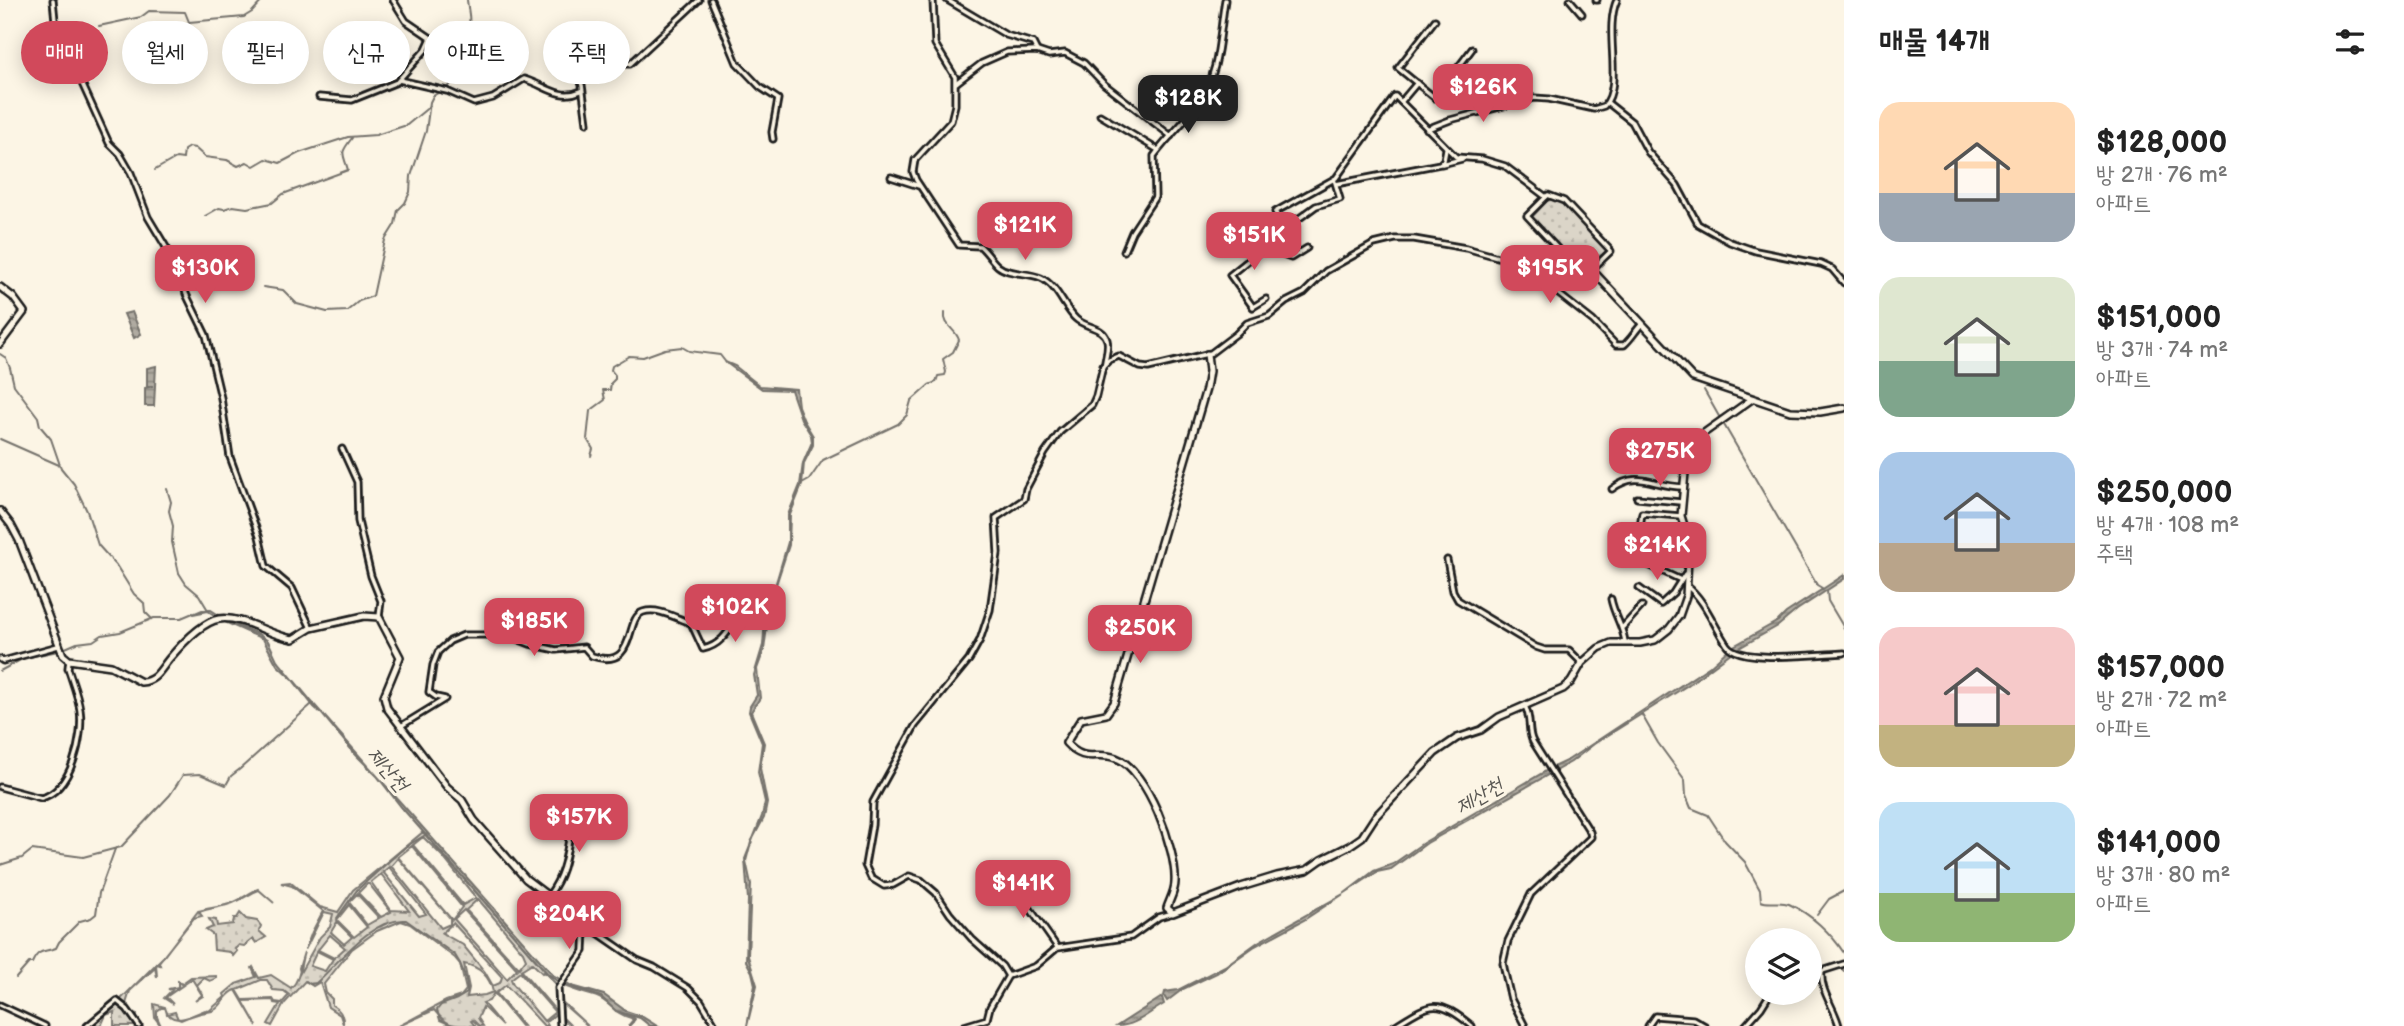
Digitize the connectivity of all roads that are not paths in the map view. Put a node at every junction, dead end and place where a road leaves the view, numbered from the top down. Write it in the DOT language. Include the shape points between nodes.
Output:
graph roads {
  1 [pos="394,0"];
  2 [pos="699,0"];
  3 [pos="711,0"];
  4 [pos="933,0"];
  5 [pos="947,0"];
  6 [pos="1225,0"];
  7 [pos="1570,0"];
  8 [pos="1617,0"];
  9 [pos="56,1"];
  10 [pos="1582,14"];
  11 [pos="1435,20"];
  12 [pos="406,21"];
  13 [pos="410,24"];
  14 [pos="1472,49"];
  15 [pos="1037,51"];
  16 [pos="410,67"];
  17 [pos="410,83"];
  18 [pos="956,83"];
  19 [pos="1417,83"];
  20 [pos="390,84"];
  21 [pos="581,91"];
  22 [pos="319,97"];
  23 [pos="1401,102"];
  24 [pos="1608,103"];
  25 [pos="1100,115"];
  26 [pos="587,123"];
  27 [pos="1441,123"];
  28 [pos="1427,129"];
  29 [pos="1171,136"];
  30 [pos="1434,136"];
  31 [pos="773,139"];
  32 [pos="1445,147"];
  33 [pos="1158,150"];
  34 [pos="1464,158"];
  35 [pos="1440,164"];
  36 [pos="891,177"];
  37 [pos="1335,181"];
  38 [pos="921,187"];
  39 [pos="1546,197"];
  40 [pos="1283,224"];
  41 [pos="1270,243"];
  42 [pos="1307,248"];
  43 [pos="1124,251"];
  44 [pos="1591,270"];
  45 [pos="1844,283"];
  46 [pos="0,287"];
  47 [pos="1266,299"];
  48 [pos="1642,324"];
  49 [pos="0,344"];
  50 [pos="1207,354"];
  51 [pos="1105,364"];
  52 [pos="1752,399"];
  53 [pos="1844,408"];
  54 [pos="342,449"];
  55 [pos="1683,487"];
  56 [pos="1612,489"];
  57 [pos="1637,498"];
  58 [pos="1681,502"];
  59 [pos="0,511"];
  60 [pos="1681,516"];
  61 [pos="1633,531"];
  62 [pos="1648,539"];
  63 [pos="1688,554"];
  64 [pos="1447,560"];
  65 [pos="1642,562"];
  66 [pos="1683,577"];
  67 [pos="1686,586"];
  68 [pos="1639,588"];
  69 [pos="1611,599"];
  70 [pos="746,606"];
  71 [pos="1643,606"];
  72 [pos="379,617"];
  73 [pos="1623,627"];
  74 [pos="310,628"];
  75 [pos="1625,642"];
  76 [pos="58,646"];
  77 [pos="1844,653"];
  78 [pos="0,659"];
  79 [pos="69,660"];
  80 [pos="1582,663"];
  81 [pos="1525,706"];
  82 [pos="401,726"];
  83 [pos="0,787"];
  84 [pos="581,797"];
  85 [pos="1000,880"];
  86 [pos="548,895"];
  87 [pos="1172,913"];
  88 [pos="585,924"];
  89 [pos="1058,948"];
  90 [pos="1844,964"];
  91 [pos="1822,971"];
  92 [pos="1009,976"];
  93 [pos="1822,983"];
  94 [pos="0,1005"];
  95 [pos="1763,1005"];
  96 [pos="45,1026"];
  97 [pos="87,1026"];
  98 [pos="139,1026"];
  99 [pos="559,1026"];
  100 [pos="716,1026"];
  101 [pos="964,1026"];
  102 [pos="1394,1026"];
  103 [pos="1472,1026"];
  104 [pos="1525,1026"];
  105 [pos="1648,1026"];
  106 [pos="1705,1026"];
  107 [pos="1745,1026"];
  108 [pos="1839,1026"];
  1 -- 12 [label="street"];
  2 -- 21 [label="street" via="630,64 599,64 578,74"];
  3 -- 31 [label="street" via="737,63 778,99"];
  4 -- 18 [label="street" via="935,44"];
  5 -- 15 [label="street" via="1006,35 1033,43"];
  6 -- 29 [label="street" via="1208,88"];
  7 -- 10 [label="street"];
  8 -- 24 [label="street" via="1611,18"];
  9 -- 74 [label="street" via="55,31 62,52 75,68 109,142 131,173 148,218 181,272 206,335 230,457 266,566 292,588"];
  11 -- 19 [label="street" via="1398,68"];
  13 -- 16 [label="street" via="432,40"];
  14 -- 19 [label="street" via="1435,97"];
  15 -- 18 [label="street" via="996,56"];
  15 -- 29 [label="street" via="1049,55 1065,52 1084,63"];
  17 -- 21 [label="street" via="474,103 493,98 524,79 561,95"];
  18 -- 38 [label="street" via="953,118 915,160 913,172"];
  19 -- 23 [label="street"];
  20 -- 22 [label="street" via="352,100"];
  21 -- 26 [label="street"];
  23 -- 28 [label="street"];
  23 -- 37 [label="street" via="1395,96"];
  24 -- 27 [label="street" via="1594,109 1534,98"];
  24 -- 45 [label="street" via="1632,122 1648,152 1677,185 1698,224 1756,251 1821,264"];
  25 -- 33 [label="street"];
  27 -- 28 [label="street"];
  27 -- 30 [label="street"];
  28 -- 30 [label="street"];
  29 -- 33 [label="street"];
  30 -- 32 [label="street"];
  32 -- 34 [label="street"];
  32 -- 35 [label="street"];
  33 -- 43 [label="street" via="1155,197"];
  34 -- 35 [label="street"];
  34 -- 39 [label="street" via="1505,166"];
  35 -- 37 [label="street"];
  36 -- 38 [label="street"];
  37 -- 40 [label="street" via="1275,212"];
  37 -- 40 [label="street" via="1340,199 1316,206 1286,228"];
  38 -- 51 [label="street" via="959,245 980,246 1000,269 1042,278 1074,317 1096,327 1107,339"];
  39 -- 44 [label="street" via="1564,201 1611,251"];
  39 -- 44 [label="street" via="1527,216 1584,277"];
  40 -- 41 [label="street" via="1270,235"];
  41 -- 42 [label="street" via="1275,251 1291,258"];
  41 -- 47 [label="street" via="1230,275 1253,307"];
  44 -- 48 [label="street"];
  46 -- 49 [label="street" via="24,312"];
  48 -- 50 [label="street" via="1624,345 1616,345 1537,277 1501,258 1466,248 1395,239 1374,244 1326,271 1304,293 1267,317 1247,323"];
  48 -- 52 [label="street" via="1693,378"];
  50 -- 51 [label="street" via="1148,368 1119,356"];
  50 -- 87 [label="street" via="1208,380 1187,460 1114,703 1106,714 1081,719 1066,743 1086,756 1117,758 1141,780 1165,827 1175,875 1167,908"];
  51 -- 92 [label="street" via="1092,405 1056,437 1024,499 996,518 999,553 980,640 970,660 915,726 873,802 864,862 871,878 884,886 909,876 921,880"];
  52 -- 53 [label="street" via="1790,411"];
  52 -- 55 [label="street" via="1695,440 1685,465"];
  54 -- 72 [label="street" via="357,482 359,527 381,601"];
  55 -- 56 [label="street" via="1636,478"];
  55 -- 58 [label="street"];
  57 -- 58 [label="street"];
  58 -- 60 [label="street"];
  59 -- 76 [label="street" via="19,540"];
  60 -- 61 [label="street" via="1642,513 1640,527"];
  60 -- 63 [label="street"];
  62 -- 63 [label="street"];
  63 -- 66 [label="street"];
  64 -- 80 [label="street" via="1458,600 1536,648 1569,650"];
  65 -- 66 [label="street"];
  66 -- 67 [label="street"];
  66 -- 68 [label="street" via="1661,604"];
  67 -- 75 [label="street" via="1682,609 1666,631 1648,642"];
  67 -- 77 [label="street" via="1727,646 1739,654 1802,657"];
  69 -- 73 [label="street"];
  70 -- 82 [label="street" via="722,639 703,649 691,623 655,612 638,615 628,643 611,658 593,656 584,647 556,650 506,635 464,635 443,646 433,662 429,692 444,699"];
  71 -- 73 [label="street"];
  72 -- 74 [label="street"];
  72 -- 82 [label="street" via="400,657 384,699"];
  73 -- 75 [label="street"];
  74 -- 79 [label="street" via="289,639 235,620 217,619 192,636 156,677 144,683 111,666"];
  75 -- 80 [label="street" via="1602,646"];
  76 -- 78 [label="street"];
  76 -- 79 [label="street"];
  79 -- 83 [label="street" via="81,716 78,745 65,781 41,798"];
  80 -- 81 [label="street" via="1567,687"];
  81 -- 87 [label="street" via="1435,753 1349,846 1307,870 1244,886"];
  81 -- 104 [label="street" via="1531,737 1591,837 1531,894 1508,941 1504,973"];
  82 -- 86 [label="street" via="479,826 529,882"];
  84 -- 86 [label="street" via="562,876"];
  85 -- 89 [label="street" via="1024,900"];
  86 -- 88 [label="street"];
  87 -- 89 [label="street" via="1131,937"];
  88 -- 99 [label="street" via="584,951 558,988"];
  88 -- 100 [label="street" via="688,988"];
  89 -- 92 [label="street" via="1036,966"];
  90 -- 91 [label="street"];
  92 -- 101 [label="street" via="989,1007 987,1019"];
  93 -- 108 [label="street"];
  94 -- 96 [label="street"];
  95 -- 107 [label="street"];
  97 -- 98 [label="street" via="117,1001"];
  102 -- 103 [label="street" via="1440,1005"];
  105 -- 106 [label="street" via="1655,1016 1693,1019"];
}
